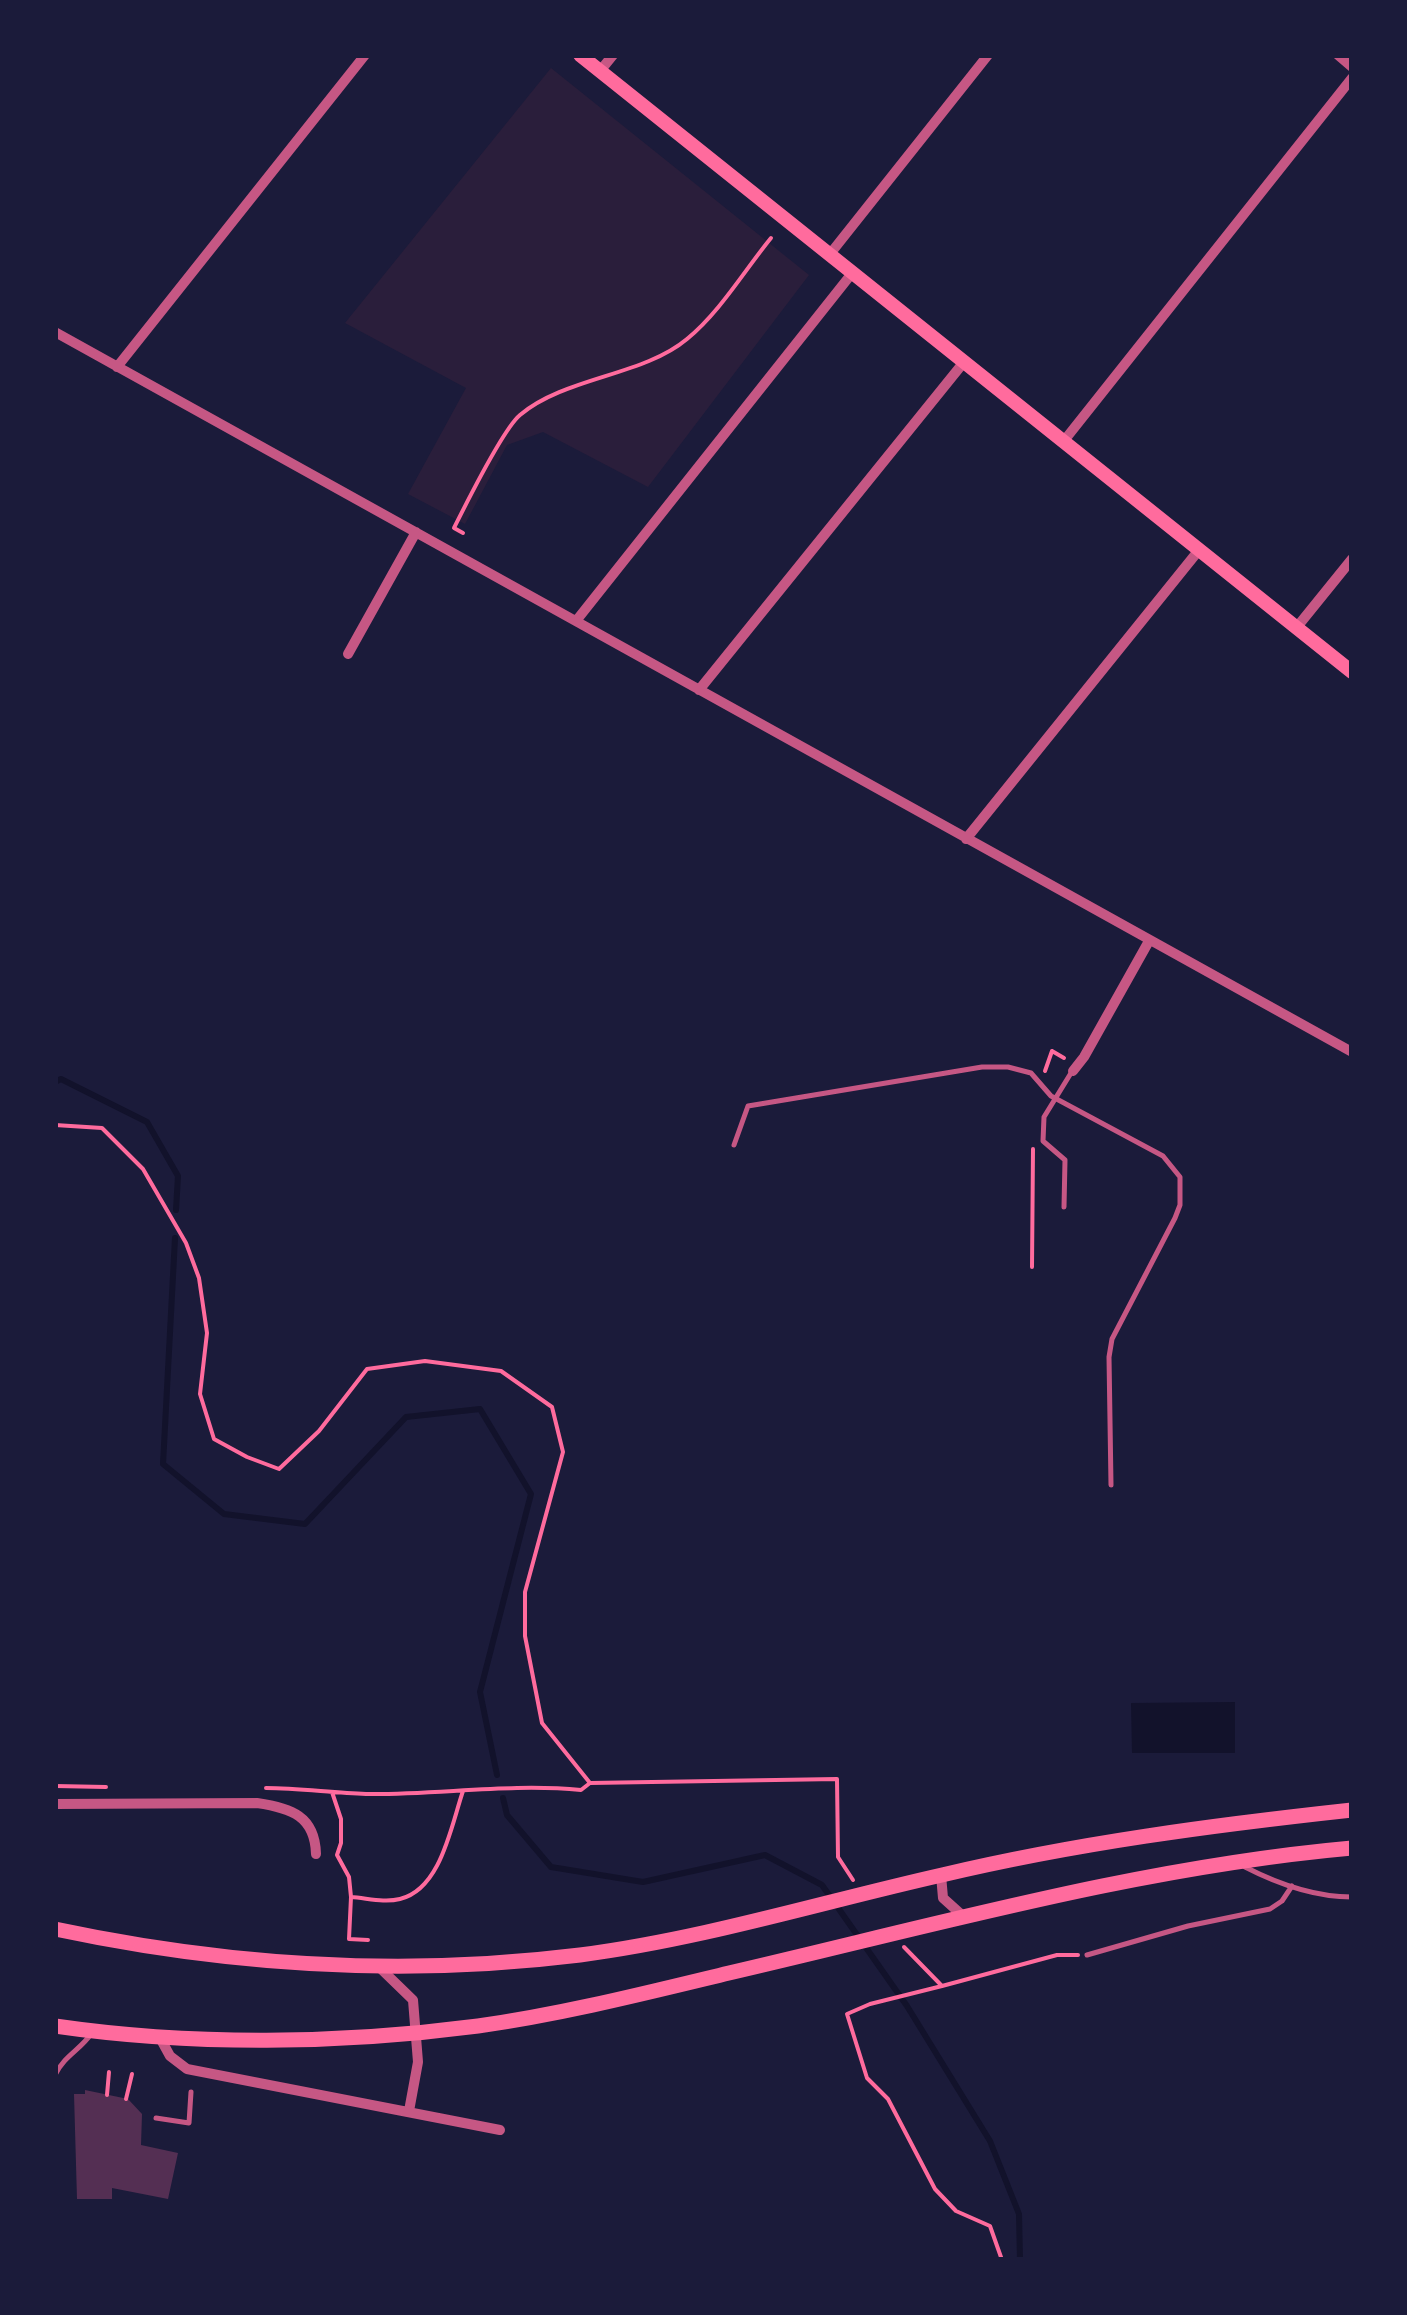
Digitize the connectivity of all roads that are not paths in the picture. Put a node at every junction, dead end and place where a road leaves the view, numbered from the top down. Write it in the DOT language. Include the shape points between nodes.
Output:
graph roads {
  1 [pos="365,55"];
  2 [pos="580,55"];
  3 [pos="613,55"];
  4 [pos="988,55"];
  5 [pos="1338,55"];
  6 [pos="1352,66"];
  7 [pos="600,71"];
  8 [pos="1352,78"];
  9 [pos="830,254"];
  10 [pos="853,272"];
  11 [pos="55,332"];
  12 [pos="964,362"];
  13 [pos="117,367"];
  14 [pos="1063,442"];
  15 [pos="416,532"];
  16 [pos="1198,550"];
  17 [pos="1352,558"];
  18 [pos="576,621"];
  19 [pos="1297,627"];
  20 [pos="348,654"];
  21 [pos="1352,672"];
  22 [pos="700,690"];
  23 [pos="966,839"];
  24 [pos="1148,941"];
  25 [pos="1352,1052"];
  26 [pos="1071,1066"];
  27 [pos="1053,1098"];
  28 [pos="734,1145"];
  29 [pos="1064,1207"];
  30 [pos="1111,1485"];
  31 [pos="55,1804"];
  32 [pos="1352,1810"];
  33 [pos="1352,1848"];
  34 [pos="316,1854"];
  35 [pos="1238,1862"];
  36 [pos="941,1875"];
  37 [pos="1292,1886"];
  38 [pos="1352,1897"];
  39 [pos="963,1916"];
  40 [pos="55,1929"];
  41 [pos="1088,1955"];
  42 [pos="379,1967"];
  43 [pos="55,2026"];
  44 [pos="93,2031"];
  45 [pos="417,2033"];
  46 [pos="159,2036"];
  47 [pos="55,2076"];
  48 [pos="191,2092"];
  49 [pos="409,2111"];
  50 [pos="156,2118"];
  51 [pos="500,2130"];
  1 -- 13 [label="street"];
  2 -- 7 [label="main road"];
  3 -- 7 [label="street"];
  4 -- 9 [label="street"];
  5 -- 6 [label="street"];
  7 -- 9 [label="main road"];
  8 -- 14 [label="street"];
  9 -- 10 [label="main road"];
  10 -- 12 [label="main road"];
  10 -- 18 [label="street"];
  11 -- 13 [label="street"];
  12 -- 14 [label="main road"];
  12 -- 22 [label="street"];
  13 -- 15 [label="street"];
  14 -- 16 [label="main road"];
  15 -- 18 [label="street"];
  15 -- 20 [label="street"];
  16 -- 19 [label="main road"];
  16 -- 23 [label="street"];
  17 -- 19 [label="street"];
  18 -- 22 [label="street"];
  19 -- 21 [label="main road"];
  22 -- 23 [label="street"];
  23 -- 24 [label="street"];
  24 -- 25 [label="street"];
  24 -- 26 [label="street" via="1084,1057"];
  26 -- 27 [label="lane"];
  27 -- 28 [label="lane" via="1031,1073 982,1067 748,1106"];
  27 -- 29 [label="lane" via="1044,1141 1065,1160"];
  27 -- 30 [label="lane" via="1163,1156 1180,1176 1175,1218 1112,1339"];
  31 -- 34 [label="street" via="284,1806 306,1819"];
  32 -- 36 [label="highway" via="1074,1846"];
  33 -- 35 [label="highway"];
  35 -- 37 [label="lane"];
  35 -- 39 [label="highway"];
  36 -- 39 [label="street" via="943,1898"];
  36 -- 42 [label="highway" via="582,1954"];
  37 -- 38 [label="lane"];
  37 -- 41 [label="lane" via="1270,1909"];
  39 -- 45 [label="highway" via="902,1938 594,2005"];
  40 -- 42 [label="highway" via="219,1958"];
  42 -- 45 [label="street" via="410,1994"];
  43 -- 44 [label="highway"];
  44 -- 46 [label="highway"];
  44 -- 47 [label="lane"];
  45 -- 46 [label="highway"];
  45 -- 49 [label="street"];
  46 -- 49 [label="street" via="188,2069"];
  48 -- 50 [label="lane" via="188,2123"];
  49 -- 51 [label="street"];
}
